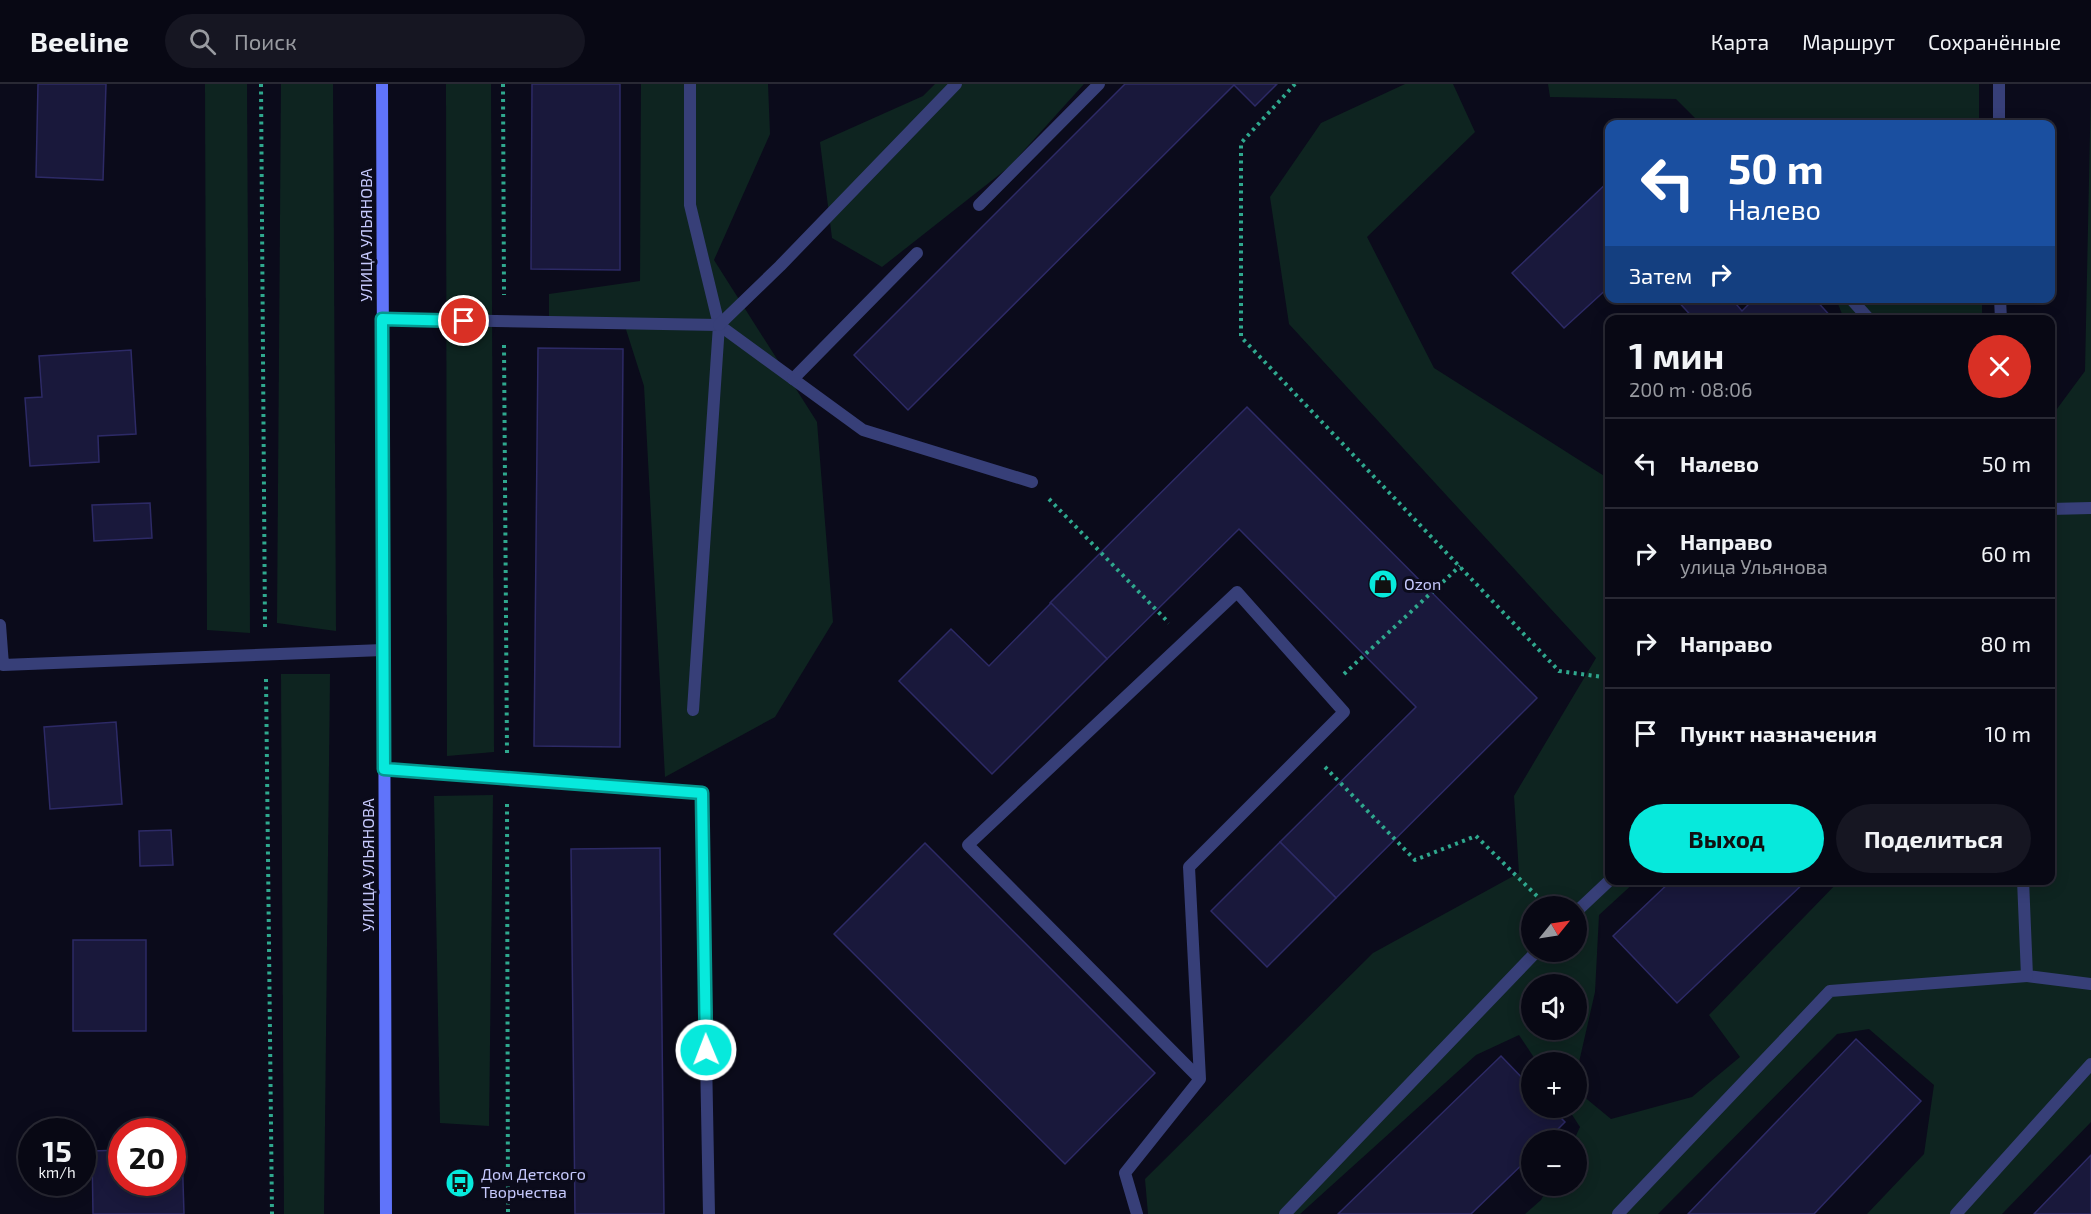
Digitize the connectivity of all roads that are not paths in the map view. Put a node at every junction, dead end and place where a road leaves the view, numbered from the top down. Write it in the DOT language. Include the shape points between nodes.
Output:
graph roads {
  1 [pos="382,84"];
  2 [pos="690,84"];
  3 [pos="956,84"];
  4 [pos="1098,84"];
  5 [pos="1999,84"];
  6 [pos="2000,120"];
  7 [pos="979,205"];
  8 [pos="917,253"];
  9 [pos="1855,303"];
  10 [pos="1865,315"];
  11 [pos="382,319"];
  12 [pos="718,325"];
  13 [pos="793,379"];
  14 [pos="1032,482"];
  15 [pos="2091,508"];
  16 [pos="2055,509"];
  17 [pos="0,625"];
  18 [pos="383,650"];
  19 [pos="693,710"];
  20 [pos="384,769"];
  21 [pos="1605,885"];
  22 [pos="2023,885"];
  23 [pos="1587,902"];
  24 [pos="1526,962"];
  25 [pos="2027,976"];
  26 [pos="2091,984"];
  27 [pos="2091,1064"];
  28 [pos="1200,1079"];
  29 [pos="386,1214"];
  30 [pos="709,1214"];
  31 [pos="1137,1214"];
  32 [pos="1284,1214"];
  33 [pos="1618,1214"];
  34 [pos="1956,1214"];
  1 -- 11 [label="main road, УЛИЦА УЛЬЯНОВА"];
  2 -- 12 [label="lane" via="690,205"];
  3 -- 12 [label="lane"];
  4 -- 7 [label="lane"];
  5 -- 6 [label="lane"];
  8 -- 13 [label="lane"];
  9 -- 10 [label="lane"];
  11 -- 12 [label="lane"];
  11 -- 18 [label="main road, УЛИЦА УЛЬЯНОВА"];
  12 -- 13 [label="lane"];
  12 -- 19 [label="lane"];
  13 -- 14 [label="lane" via="863,430"];
  15 -- 16 [label="lane"];
  17 -- 18 [label="lane" via="3,665"];
  18 -- 20 [label="main road, УЛИЦА УЛЬЯНОВА"];
  20 -- 29 [label="main road, УЛИЦА УЛЬЯНОВА"];
  20 -- 30 [label="lane" via="702,793"];
  21 -- 23 [label="lane"];
  22 -- 25 [label="lane"];
  24 -- 32 [label="lane"];
  25 -- 26 [label="lane"];
  25 -- 33 [label="lane" via="1830,991"];
  27 -- 34 [label="lane"];
  28 -- 28 [label="lane" via="968,845 1237,592 1344,712 1189,867"];
  28 -- 31 [label="lane" via="1125,1173"];
}
